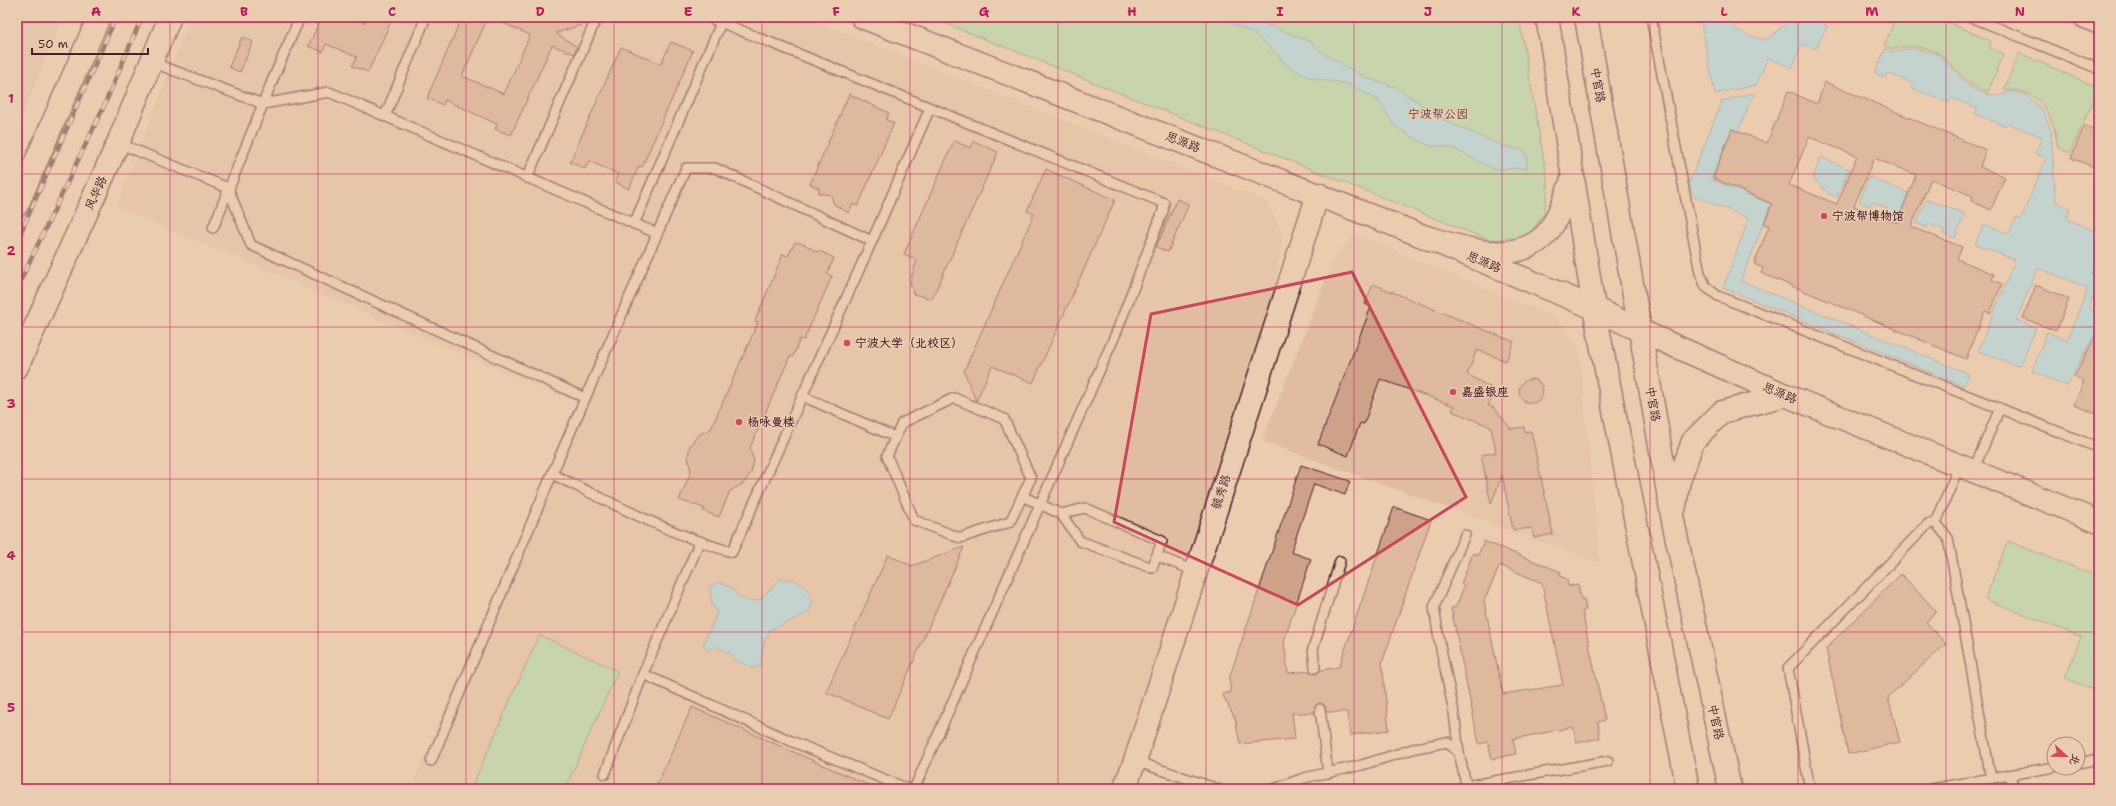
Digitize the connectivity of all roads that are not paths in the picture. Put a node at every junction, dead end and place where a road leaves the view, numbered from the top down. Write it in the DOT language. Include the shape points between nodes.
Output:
graph roads {
  1 [pos="99,17"];
  2 [pos="170,17"];
  3 [pos="300,17"];
  4 [pos="426,17"];
  5 [pos="597,17"];
  6 [pos="708,17"];
  7 [pos="862,17"];
  8 [pos="1547,17"];
  9 [pos="1586,17"];
  10 [pos="1651,17"];
  11 [pos="1971,17"];
  12 [pos="2085,17"];
  13 [pos="721,23"];
  14 [pos="2099,23"];
  15 [pos="151,62"];
  16 [pos="2099,69"];
  17 [pos="263,104"];
  18 [pos="930,108"];
  19 [pos="385,116"];
  20 [pos="118,143"];
  21 [pos="1573,176"];
  22 [pos="527,178"];
  23 [pos="228,188"];
  24 [pos="1318,194"];
  25 [pos="17,205"];
  26 [pos="634,224"];
  27 [pos="213,228"];
  28 [pos="656,234"];
  29 [pos="1420,235"];
  30 [pos="872,241"];
  31 [pos="1594,308"];
  32 [pos="1641,331"];
  33 [pos="17,367"];
  34 [pos="1785,395"];
  35 [pos="802,396"];
  36 [pos="585,398"];
  37 [pos="2000,408"];
  38 [pos="895,437"];
  39 [pos="2099,448"];
  40 [pos="1966,469"];
  41 [pos="552,474"];
  42 [pos="1022,496"];
  43 [pos="1039,504"];
  44 [pos="1061,514"];
  45 [pos="1673,521"];
  46 [pos="2099,522"];
  47 [pos="1936,523"];
  48 [pos="1465,535"];
  49 [pos="700,541"];
  50 [pos="1157,556"];
  51 [pos="1340,561"];
  52 [pos="1195,572"];
  53 [pos="1315,668"];
  54 [pos="643,674"];
  55 [pos="1320,709"];
  56 [pos="1459,753"];
  57 [pos="2099,759"];
  58 [pos="430,761"];
  59 [pos="1135,761"];
  60 [pos="1608,761"];
  61 [pos="2086,761"];
  62 [pos="2046,768"];
  63 [pos="1328,773"];
  64 [pos="605,774"];
  65 [pos="2010,775"];
  66 [pos="1991,779"];
  67 [pos="1466,787"];
  68 [pos="908,789"];
  69 [pos="914,789"];
  70 [pos="1124,789"];
  71 [pos="1218,789"];
  72 [pos="1274,789"];
  73 [pos="1688,789"];
  74 [pos="1730,789"];
  75 [pos="1810,789"];
  76 [pos="1931,789"];
  77 [pos="2014,789"];
  1 -- 25 [label="main road"];
  2 -- 15 [label="main road, 风华路"];
  3 -- 17 [label="lane"];
  4 -- 19 [label="lane"];
  5 -- 22 [label="lane"];
  6 -- 13 [label="lane"];
  7 -- 24 [label="main road, 思源路"];
  8 -- 21 [label="main road"];
  9 -- 32 [label="main road, 中官路"];
  10 -- 37 [label="lane" via="1700,273 1706,287 1718,296"];
  11 -- 16 [label="lane"];
  12 -- 14 [label="main road"];
  13 -- 18 [label="lane"];
  13 -- 26 [label="lane"];
  15 -- 17 [label="lane"];
  15 -- 20 [label="main road, 风华路"];
  17 -- 19 [label="lane" via="329,92"];
  17 -- 23 [label="lane"];
  18 -- 30 [label="lane"];
  18 -- 43 [label="lane" via="1164,203 1117,331"];
  19 -- 22 [label="lane"];
  20 -- 23 [label="lane"];
  20 -- 33 [label="main road, 风华路"];
  21 -- 29 [label="main road" via="1550,228 1543,237 1519,252 1472,251"];
  21 -- 31 [label="main road"];
  22 -- 26 [label="lane"];
  23 -- 27 [label="lane"];
  23 -- 36 [label="lane" via="251,245"];
  24 -- 29 [label="main road, 思源路"];
  24 -- 52 [label="main road, 毓秀路"];
  26 -- 28 [label="lane"];
  28 -- 30 [label="lane" via="686,168 715,168"];
  28 -- 36 [label="lane"];
  29 -- 31 [label="main road, 思源路"];
  30 -- 35 [label="lane"];
  31 -- 32 [label="main road, 思源路"];
  31 -- 73 [label="main road"];
  32 -- 34 [label="main road, 思源路"];
  32 -- 45 [label="main road, 中官路"];
  34 -- 40 [label="main road, 思源路"];
  34 -- 45 [label="main road" via="1722,412 1694,441 1679,482"];
  35 -- 38 [label="lane"];
  35 -- 49 [label="lane" via="732,552"];
  36 -- 41 [label="lane"];
  37 -- 39 [label="lane"];
  37 -- 40 [label="lane"];
  38 -- 42 [label="lane" via="902,423 954,398 1004,419 1031,478"];
  38 -- 42 [label="lane" via="886,456 914,520 960,538 1010,522"];
  40 -- 46 [label="main road, 思源路"];
  40 -- 47 [label="lane"];
  41 -- 49 [label="lane" via="637,515"];
  41 -- 58 [label="lane"];
  42 -- 43 [label="lane"];
  43 -- 44 [label="lane"];
  43 -- 69 [label="lane"];
  44 -- 50 [label="lane" via="1080,541 1152,568"];
  44 -- 50 [label="lane" via="1085,508 1162,541"];
  45 -- 74 [label="main road, 中官路"];
  47 -- 66 [label="lane" via="1948,538"];
  47 -- 75 [label="lane" via="1928,524 1788,668"];
  48 -- 56 [label="lane" via="1434,607"];
  49 -- 54 [label="lane"];
  50 -- 52 [label="lane"];
  51 -- 53 [label="lane" via="1313,648"];
  52 -- 59 [label="main road, 毓秀路"];
  54 -- 64 [label="lane"];
  54 -- 68 [label="lane" via="791,741"];
  55 -- 63 [label="lane"];
  56 -- 63 [label="lane" via="1447,742 1416,748"];
  56 -- 67 [label="lane"];
  57 -- 61 [label="lane"];
  59 -- 70 [label="main road, 毓秀路"];
  59 -- 71 [label="lane"];
  60 -- 67 [label="lane"];
  62 -- 65 [label="lane"];
  63 -- 72 [label="lane" via="1304,778"];
  65 -- 66 [label="lane"];
  65 -- 77 [label="lane"];
  66 -- 76 [label="lane"];
}
